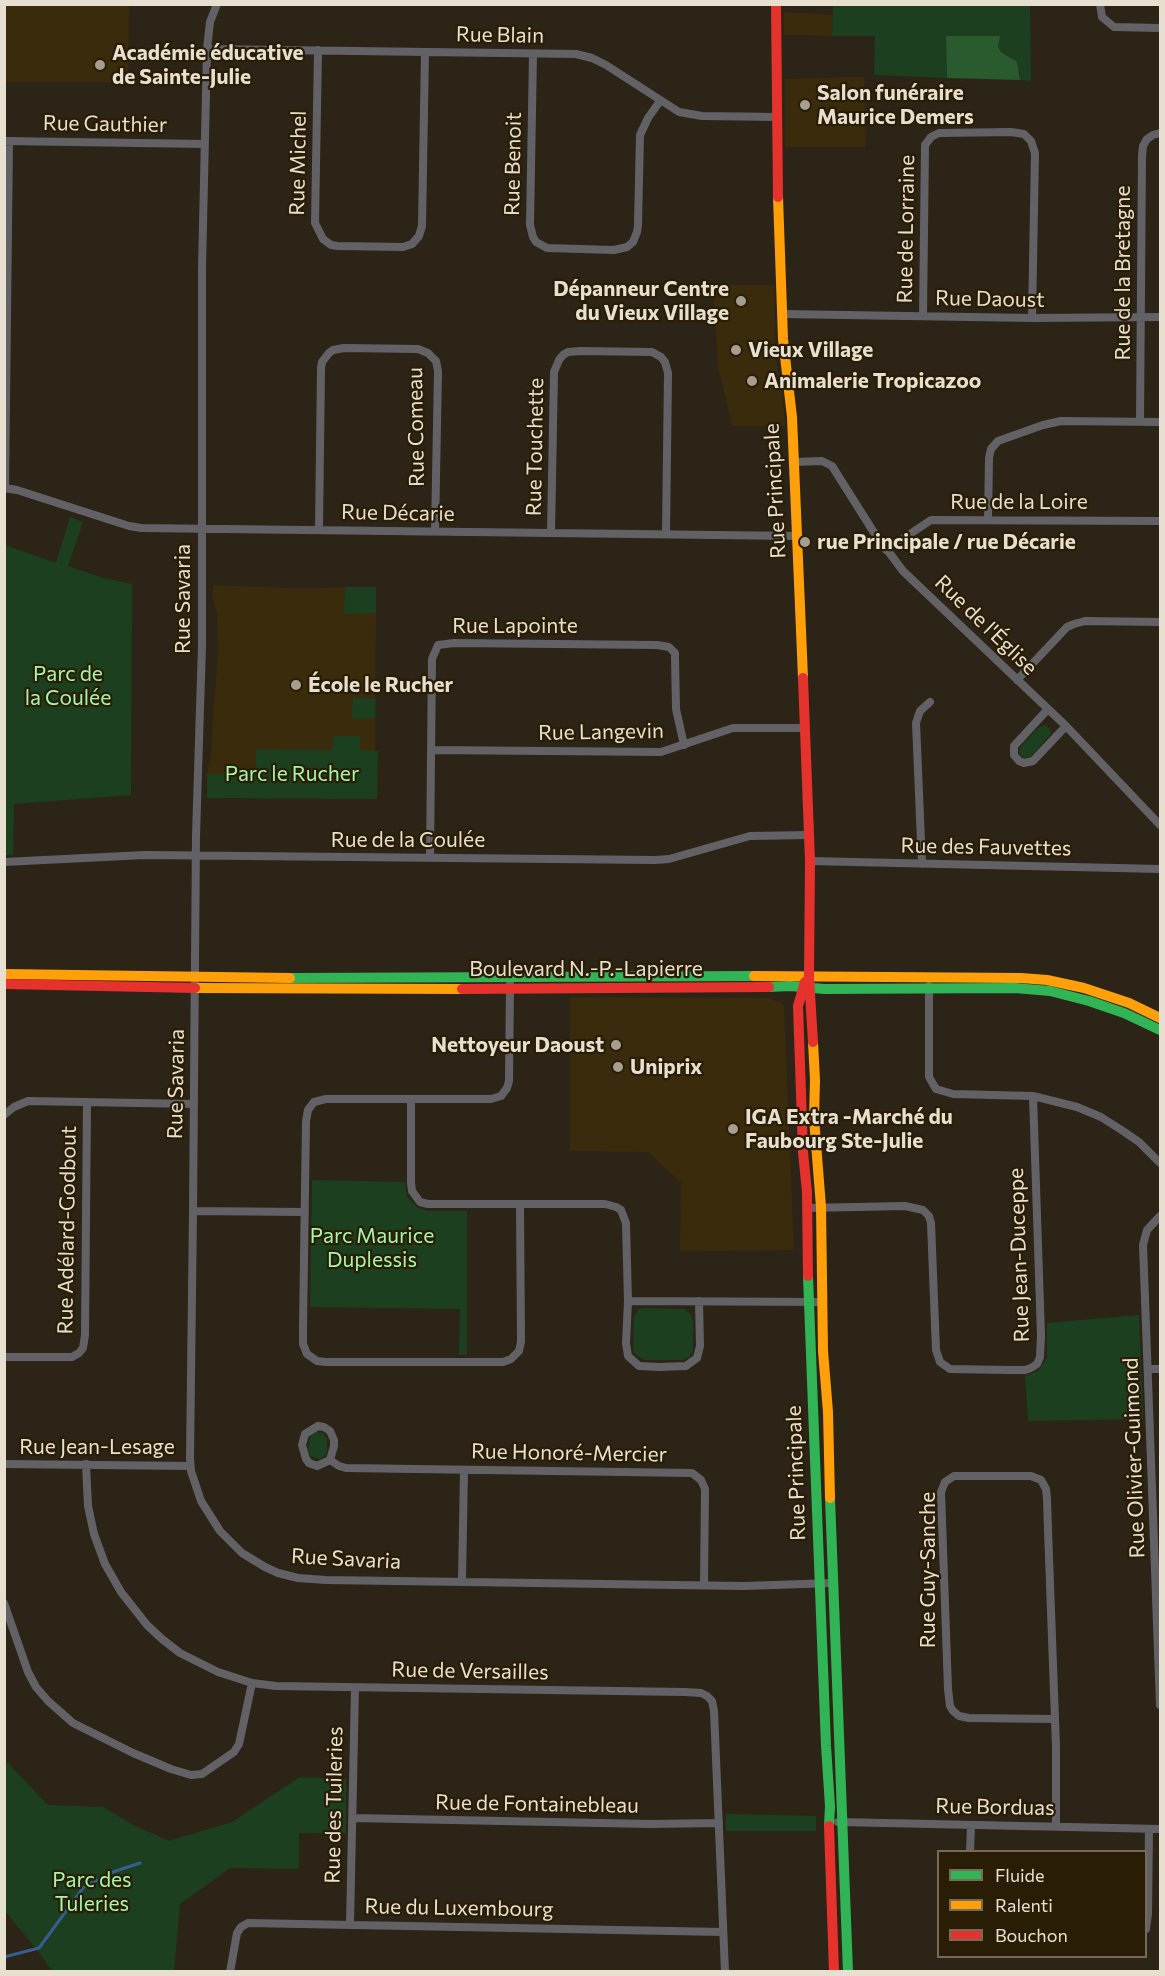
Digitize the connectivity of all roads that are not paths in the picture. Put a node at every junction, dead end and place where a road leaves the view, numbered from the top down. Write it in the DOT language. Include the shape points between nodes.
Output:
graph roads {
  1 [pos="217,4"];
  2 [pos="776,4"];
  3 [pos="1100,4"];
  4 [pos="1161,28"];
  5 [pos="207,49"];
  6 [pos="318,50"];
  7 [pos="425,52"];
  8 [pos="533,54"];
  9 [pos="660,101"];
  10 [pos="777,117"];
  11 [pos="1161,133"];
  12 [pos="7,141"];
  13 [pos="204,144"];
  14 [pos="782,314"];
  15 [pos="923,316"];
  16 [pos="1161,317"];
  17 [pos="1032,318"];
  18 [pos="1141,318"];
  19 [pos="6,382"];
  20 [pos="1140,422"];
  21 [pos="1161,422"];
  22 [pos="794,462"];
  23 [pos="5,488"];
  24 [pos="988,519"];
  25 [pos="1161,521"];
  26 [pos="201,529"];
  27 [pos="320,530"];
  28 [pos="435,531"];
  29 [pos="551,532"];
  30 [pos="666,534"];
  31 [pos="797,536"];
  32 [pos="886,550"];
  33 [pos="1161,622"];
  34 [pos="1017,680"];
  35 [pos="930,702"];
  36 [pos="1048,710"];
  37 [pos="1066,726"];
  38 [pos="804,728"];
  39 [pos="684,745"];
  40 [pos="431,750"];
  41 [pos="1161,825"];
  42 [pos="808,835"];
  43 [pos="195,855"];
  44 [pos="430,858"];
  45 [pos="810,861"];
  46 [pos="4,862"];
  47 [pos="922,864"];
  48 [pos="1161,869"];
  49 [pos="4,974"];
  50 [pos="195,983"];
  51 [pos="510,983"];
  52 [pos="930,983"];
  53 [pos="4,984"];
  54 [pos="807,984"];
  55 [pos="1161,1018"];
  56 [pos="1161,1030"];
  57 [pos="1033,1096"];
  58 [pos="411,1099"];
  59 [pos="87,1102"];
  60 [pos="194,1104"];
  61 [pos="4,1115"];
  62 [pos="1161,1163"];
  63 [pos="520,1205"];
  64 [pos="821,1207"];
  65 [pos="807,1208"];
  66 [pos="194,1211"];
  67 [pos="305,1212"];
  68 [pos="1161,1216"];
  69 [pos="628,1301"];
  70 [pos="699,1302"];
  71 [pos="822,1302"];
  72 [pos="809,1303"];
  73 [pos="4,1357"];
  74 [pos="1148,1369"];
  75 [pos="1161,1369"];
  76 [pos="330,1460"];
  77 [pos="4,1464"];
  78 [pos="86,1464"];
  79 [pos="190,1466"];
  80 [pos="464,1470"];
  81 [pos="1157,1477"];
  82 [pos="462,1581"];
  83 [pos="819,1583"];
  84 [pos="833,1583"];
  85 [pos="704,1585"];
  86 [pos="1159,1586"];
  87 [pos="4,1603"];
  88 [pos="252,1683"];
  89 [pos="355,1688"];
  90 [pos="1161,1705"];
  91 [pos="1055,1719"];
  92 [pos="353,1818"];
  93 [pos="842,1822"];
  94 [pos="719,1823"];
  95 [pos="829,1823"];
  96 [pos="971,1826"];
  97 [pos="1056,1826"];
  98 [pos="1149,1829"];
  99 [pos="1161,1829"];
  100 [pos="970,1850"];
  101 [pos="1147,1896"];
  102 [pos="350,1924"];
  103 [pos="723,1932"];
  104 [pos="230,1971"];
  105 [pos="725,1971"];
  106 [pos="834,1971"];
  107 [pos="848,1971"];
  1 -- 5 [label="street, Rue Savaria"];
  2 -- 10 [label="street, Rue Principale"];
  3 -- 4 [label="street" via="1102,17 1114,27"];
  5 -- 6 [label="street, Rue Blain"];
  5 -- 13 [label="street, Rue Savaria"];
  6 -- 7 [label="street, Rue Blain"];
  6 -- 7 [label="street, Rue Michel" via="315,223 327,243 338,246 403,247 419,236"];
  7 -- 8 [label="street, Rue Blain"];
  8 -- 9 [label="street, Rue Blain" via="592,58"];
  8 -- 9 [label="street, Rue Benoit" via="530,225 536,242 547,248 614,250 633,242 638,225 639,139"];
  9 -- 10 [label="street, Rue Blain" via="693,116"];
  10 -- 14 [label="street, Rue Principale"];
  11 -- 18 [label="street, Rue de la Bretagne" via="1143,146"];
  12 -- 13 [label="street, Rue Gauthier"];
  12 -- 19 [label="street"];
  13 -- 26 [label="street, Rue Savaria"];
  14 -- 15 [label="street, Rue Daoust"];
  14 -- 22 [label="street, Rue Principale"];
  15 -- 17 [label="street, Rue Daoust"];
  15 -- 17 [label="street, Rue de Lorraine" via="926,142 945,132 1011,132 1024,134 1035,153"];
  16 -- 18 [label="street, Rue Daoust"];
  17 -- 18 [label="street, Rue Daoust"];
  18 -- 20 [label="street, Rue de la Bretagne"];
  19 -- 23 [label="street"];
  20 -- 21 [label="street"];
  20 -- 24 [label="street" via="1055,422 998,441 989,458"];
  22 -- 31 [label="street, Rue Principale"];
  22 -- 32 [label="street, Rue de l'Église" via="822,461 832,466"];
  23 -- 26 [label="street, Rue Décarie" via="129,526"];
  24 -- 25 [label="street, Rue de la Loire"];
  24 -- 32 [label="street, Rue de la Loire" via="931,520"];
  26 -- 27 [label="street, Rue Décarie"];
  26 -- 43 [label="street, Rue Savaria" via="202,645"];
  27 -- 28 [label="street, Rue Décarie"];
  27 -- 28 [label="street, Rue Comeau" via="321,368 333,350 344,348 418,349 436,361"];
  28 -- 29 [label="street, Rue Décarie"];
  29 -- 30 [label="street, Rue Décarie"];
  29 -- 30 [label="street, Rue Touchette" via="554,372 559,360 568,352 652,352 665,362 668,373"];
  30 -- 31 [label="street, Rue Décarie"];
  31 -- 38 [label="street, Rue Principale"];
  32 -- 34 [label="street, Rue de l'Église"];
  33 -- 34 [label="street" via="1074,624"];
  34 -- 36 [label="street, Rue de l'Église"];
  35 -- 47 [label="street" via="920,711 916,723"];
  36 -- 37 [label="street, Rue de l'Église"];
  36 -- 37 [label="street" via="1014,746 1019,761 1033,761"];
  37 -- 41 [label="street, Rue de l'Église"];
  38 -- 39 [label="street, Rue Langevin" via="734,728"];
  38 -- 42 [label="street, Rue Principale"];
  39 -- 40 [label="street, Rue Langevin" via="661,752"];
  39 -- 40 [label="street, Rue Lapointe" via="676,709 675,652 669,647 445,643 438,645 432,659"];
  40 -- 44 [label="street, Rue Lapointe"];
  42 -- 44 [label="street, Rue de la Coulée" via="750,836 663,860"];
  42 -- 45 [label="street, Rue Principale"];
  43 -- 44 [label="street, Rue de la Coulée"];
  43 -- 46 [label="street, Rue de la Coulée"];
  43 -- 50 [label="street, Rue Savaria"];
  45 -- 47 [label="street, Rue des Fauvettes"];
  45 -- 54 [label="street, Rue Principale"];
  47 -- 48 [label="street, Rue des Fauvettes"];
  49 -- 50 [label="street, Boulevard N.-P.-Lapierre"];
  50 -- 51 [label="street, Boulevard N.-P.-Lapierre"];
  50 -- 53 [label="street, Boulevard N.-P.-Lapierre"];
  50 -- 60 [label="street, Rue Savaria"];
  51 -- 54 [label="street, Boulevard N.-P.-Lapierre"];
  51 -- 58 [label="street" via="509,1081 503,1094 491,1099"];
  52 -- 54 [label="street, Boulevard N.-P.-Lapierre"];
  52 -- 55 [label="street, Boulevard N.-P.-Lapierre" via="1007,977 1047,980 1114,998"];
  52 -- 56 [label="street, Boulevard N.-P.-Lapierre" via="1050,991 1111,1008"];
  52 -- 57 [label="street" via="929,1077 936,1089 953,1094"];
  54 -- 64 [label="street, Rue Principale"];
  54 -- 65 [label="street, Rue Principale" via="798,1006"];
  57 -- 62 [label="street" via="1101,1117 1139,1142"];
  57 -- 64 [label="street, Rue Jean-Duceppe" via="1041,1335 1040,1357 1031,1368 950,1369 940,1362 936,1350 931,1223 923,1210 905,1206"];
  58 -- 63 [label="street" via="411,1182 417,1200 428,1204"];
  58 -- 67 [label="street" via="326,1099 312,1104 306,1121"];
  59 -- 60 [label="street"];
  59 -- 61 [label="street" via="28,1101"];
  59 -- 73 [label="street, Rue Adélard-Godbout" via="83,1348 68,1358"];
  60 -- 66 [label="street, Rue Savaria"];
  63 -- 67 [label="street" via="520,1347 514,1357 503,1362 326,1362 310,1357 303,1338"];
  63 -- 69 [label="street" via="605,1204 621,1210 626,1223"];
  64 -- 65 [label="street, Rue Jean-Duceppe"];
  64 -- 71 [label="street, Rue Principale"];
  65 -- 72 [label="street, Rue Principale"];
  66 -- 67 [label="street"];
  66 -- 79 [label="street, Rue Savaria"];
  68 -- 74 [label="street, Rue Olivier-Guimond" via="1147,1230 1143,1245"];
  69 -- 70 [label="street"];
  69 -- 70 [label="street" via="628,1356 639,1366 659,1367 686,1366 697,1358"];
  70 -- 72 [label="street"];
  71 -- 72 [label="street"];
  71 -- 84 [label="street, Rue Principale"];
  72 -- 83 [label="street, Rue Principale"];
  74 -- 75 [label="street"];
  74 -- 81 [label="street, Rue Olivier-Guimond"];
  76 -- 76 [label="street, Rue Honoré-Mercier" via="334,1451 332,1434 324,1427 311,1428 302,1440 306,1460 317,1466"];
  76 -- 80 [label="street, Rue Honoré-Mercier" via="346,1468"];
  77 -- 78 [label="street, Rue Jean-Lesage"];
  78 -- 79 [label="street, Rue Jean-Lesage"];
  78 -- 88 [label="street, Rue de Versailles" via="94,1534 105,1564 126,1600 155,1633 180,1653"];
  79 -- 82 [label="street, Rue Savaria" via="201,1501 226,1538 250,1558 278,1573 312,1579"];
  80 -- 82 [label="street"];
  80 -- 85 [label="street, Rue Honoré-Mercier" via="696,1475 705,1489"];
  81 -- 86 [label="street, Rue Olivier-Guimond"];
  82 -- 85 [label="street, Rue Savaria"];
  83 -- 84 [label="street, Rue Savaria"];
  83 -- 85 [label="street, Rue Savaria"];
  83 -- 95 [label="street, Rue Principale"];
  84 -- 93 [label="street, Rue Principale"];
  86 -- 90 [label="street, Rue Olivier-Guimond"];
  87 -- 88 [label="street" via="28,1672 48,1701 73,1723 171,1769 202,1774 234,1752"];
  88 -- 89 [label="street, Rue de Versailles"];
  89 -- 92 [label="street, Rue des Tuileries"];
  89 -- 94 [label="street, Rue de Versailles" via="703,1694 714,1707"];
  91 -- 91 [label="street, Rue Guy-Sanche" via="966,1718 950,1706 941,1492 945,1482 954,1476 1031,1476 1044,1486"];
  91 -- 97 [label="street, Rue Guy-Sanche"];
  92 -- 94 [label="street, Rue de Fontainebleau"];
  92 -- 102 [label="street, Rue des Tuileries"];
  93 -- 95 [label="street, Rue Borduas"];
  93 -- 96 [label="street, Rue Borduas"];
  93 -- 107 [label="street, Rue Principale"];
  94 -- 103 [label="street, Rue de Versailles"];
  95 -- 106 [label="street, Rue Principale"];
  96 -- 97 [label="street, Rue Borduas"];
  96 -- 100 [label="street"];
  97 -- 98 [label="street, Rue Borduas"];
  98 -- 99 [label="street, Rue Borduas"];
  98 -- 101 [label="street"];
  102 -- 103 [label="street, Rue du Luxembourg"];
  102 -- 104 [label="street, Rue du Luxembourg" via="248,1923 237,1933"];
  103 -- 105 [label="street, Rue de Versailles"];
}
